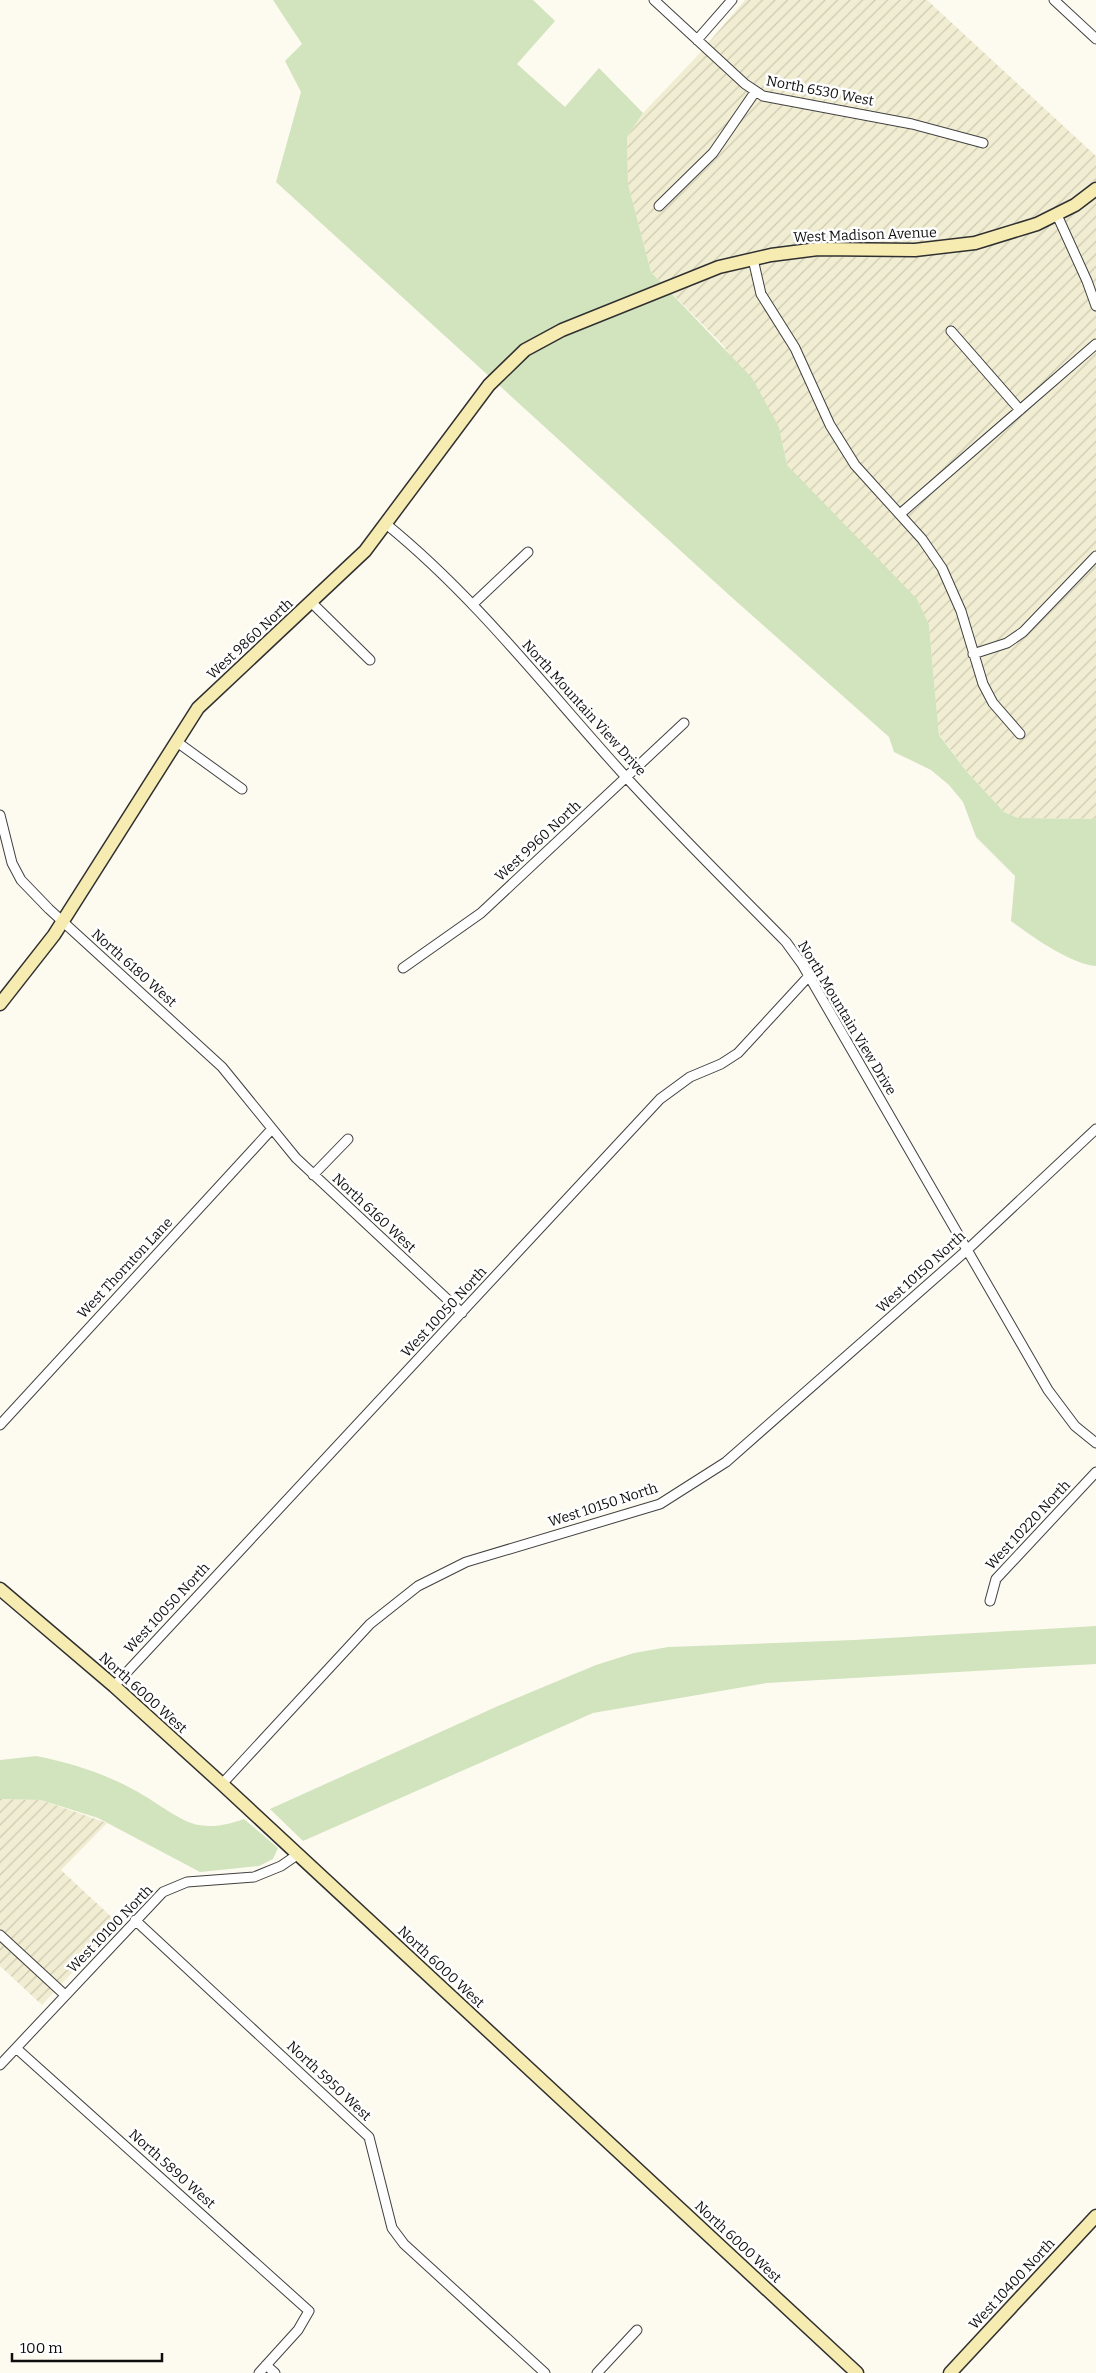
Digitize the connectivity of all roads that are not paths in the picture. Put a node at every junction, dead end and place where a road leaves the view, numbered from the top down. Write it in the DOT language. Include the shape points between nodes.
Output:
graph roads {
  1 [pos="654,0"];
  2 [pos="732,0"];
  3 [pos="1054,0"];
  4 [pos="1096,39"];
  5 [pos="697,40"];
  6 [pos="755,92"];
  7 [pos="983,144"];
  8 [pos="1096,189"];
  9 [pos="659,206"];
  10 [pos="1057,215"];
  11 [pos="752,259"];
  12 [pos="1096,306"];
  13 [pos="951,331"];
  14 [pos="1096,344"];
  15 [pos="480,397"];
  16 [pos="1020,410"];
  17 [pos="900,514"];
  18 [pos="386,524"];
  19 [pos="528,552"];
  20 [pos="1096,556"];
  21 [pos="311,602"];
  22 [pos="473,604"];
  23 [pos="973,654"];
  24 [pos="370,660"];
  25 [pos="684,723"];
  26 [pos="1020,734"];
  27 [pos="177,742"];
  28 [pos="626,778"];
  29 [pos="242,789"];
  30 [pos="0,814"];
  31 [pos="63,921"];
  32 [pos="403,968"];
  33 [pos="808,977"];
  34 [pos="0,1004"];
  35 [pos="1096,1129"];
  36 [pos="271,1130"];
  37 [pos="348,1139"];
  38 [pos="313,1175"];
  39 [pos="967,1250"];
  40 [pos="462,1313"];
  41 [pos="0,1425"];
  42 [pos="1096,1443"];
  43 [pos="1096,1472"];
  44 [pos="0,1589"];
  45 [pos="990,1601"];
  46 [pos="114,1686"];
  47 [pos="222,1784"];
  48 [pos="297,1855"];
  49 [pos="135,1920"];
  50 [pos="0,1935"];
  51 [pos="65,1995"];
  52 [pos="16,2048"];
  53 [pos="0,2065"];
  54 [pos="1096,2216"];
  55 [pos="637,2330"];
  56 [pos="266,2365"];
  57 [pos="259,2373"];
  58 [pos="275,2373"];
  59 [pos="545,2373"];
  60 [pos="597,2373"];
  61 [pos="857,2373"];
  62 [pos="950,2373"];
  1 -- 5 [label="street, North 6530 West"];
  2 -- 5 [label="street"];
  3 -- 4 [label="street"];
  5 -- 6 [label="street, North 6530 West"];
  6 -- 7 [label="street, North 6530 West" via="781,101 912,124"];
  6 -- 9 [label="street" via="713,153"];
  8 -- 10 [label="street, West Madison Avenue"];
  10 -- 11 [label="street, West Madison Avenue" via="1009,235 956,247 818,249"];
  10 -- 12 [label="street"];
  11 -- 15 [label="street, West Madison Avenue" via="697,274 549,336 514,359"];
  11 -- 17 [label="street" via="761,294 795,348 837,439 867,480"];
  13 -- 16 [label="street"];
  14 -- 16 [label="street"];
  15 -- 18 [label="street, West 9860 North"];
  16 -- 17 [label="street"];
  17 -- 23 [label="street" via="942,568 957,599"];
  18 -- 21 [label="street, West 9860 North" via="365,552"];
  18 -- 22 [label="street, North Mountain View Drive" via="420,551"];
  19 -- 22 [label="street"];
  20 -- 23 [label="street" via="1023,632 1007,642"];
  21 -- 24 [label="street"];
  21 -- 27 [label="street, West 9860 North" via="198,708"];
  22 -- 28 [label="street, North Mountain View Drive"];
  23 -- 26 [label="street" via="988,695"];
  25 -- 28 [label="street, West 9960 North"];
  27 -- 29 [label="street"];
  27 -- 31 [label="street, West 9860 North"];
  28 -- 32 [label="street, West 9960 North" via="481,913"];
  28 -- 33 [label="street, North Mountain View Drive" via="786,942"];
  30 -- 31 [label="street, North 6180 West" via="12,863 21,880"];
  31 -- 34 [label="street, West 9860 North"];
  31 -- 36 [label="street, North 6180 West" via="238,1083"];
  33 -- 39 [label="street, North Mountain View Drive"];
  33 -- 40 [label="street, West 10050 North" via="738,1053 690,1077 660,1099"];
  35 -- 39 [label="street, West 10150 North"];
  36 -- 38 [label="street, North 6160 West"];
  36 -- 41 [label="street, West Thornton Lane"];
  37 -- 38 [label="street"];
  38 -- 40 [label="street, North 6160 West"];
  39 -- 42 [label="street, North Mountain View Drive" via="1048,1390 1075,1426"];
  39 -- 47 [label="street, West 10150 North" via="726,1462 660,1504 466,1562 418,1586 370,1624"];
  40 -- 46 [label="street, West 10050 North"];
  43 -- 45 [label="street, West 10220 North" via="996,1579"];
  44 -- 46 [label="street, North 6000 West"];
  46 -- 47 [label="street, North 6000 West"];
  47 -- 48 [label="street, North 6000 West"];
  48 -- 49 [label="street, West 10100 North" via="281,1866 254,1877 187,1882 163,1892"];
  48 -- 61 [label="street, North 6000 West"];
  49 -- 51 [label="street, West 10100 North"];
  49 -- 59 [label="street, North 5950 West" via="369,2137 392,2228 411,2250"];
  50 -- 51 [label="street"];
  51 -- 52 [label="street, West 10100 North"];
  52 -- 53 [label="street, West 10100 North"];
  52 -- 56 [label="street, North 5890 West" via="309,2311 298,2330"];
  54 -- 62 [label="street, West 10400 North"];
  55 -- 60 [label="street"];
  56 -- 57 [label="street"];
  56 -- 58 [label="street"];
}
